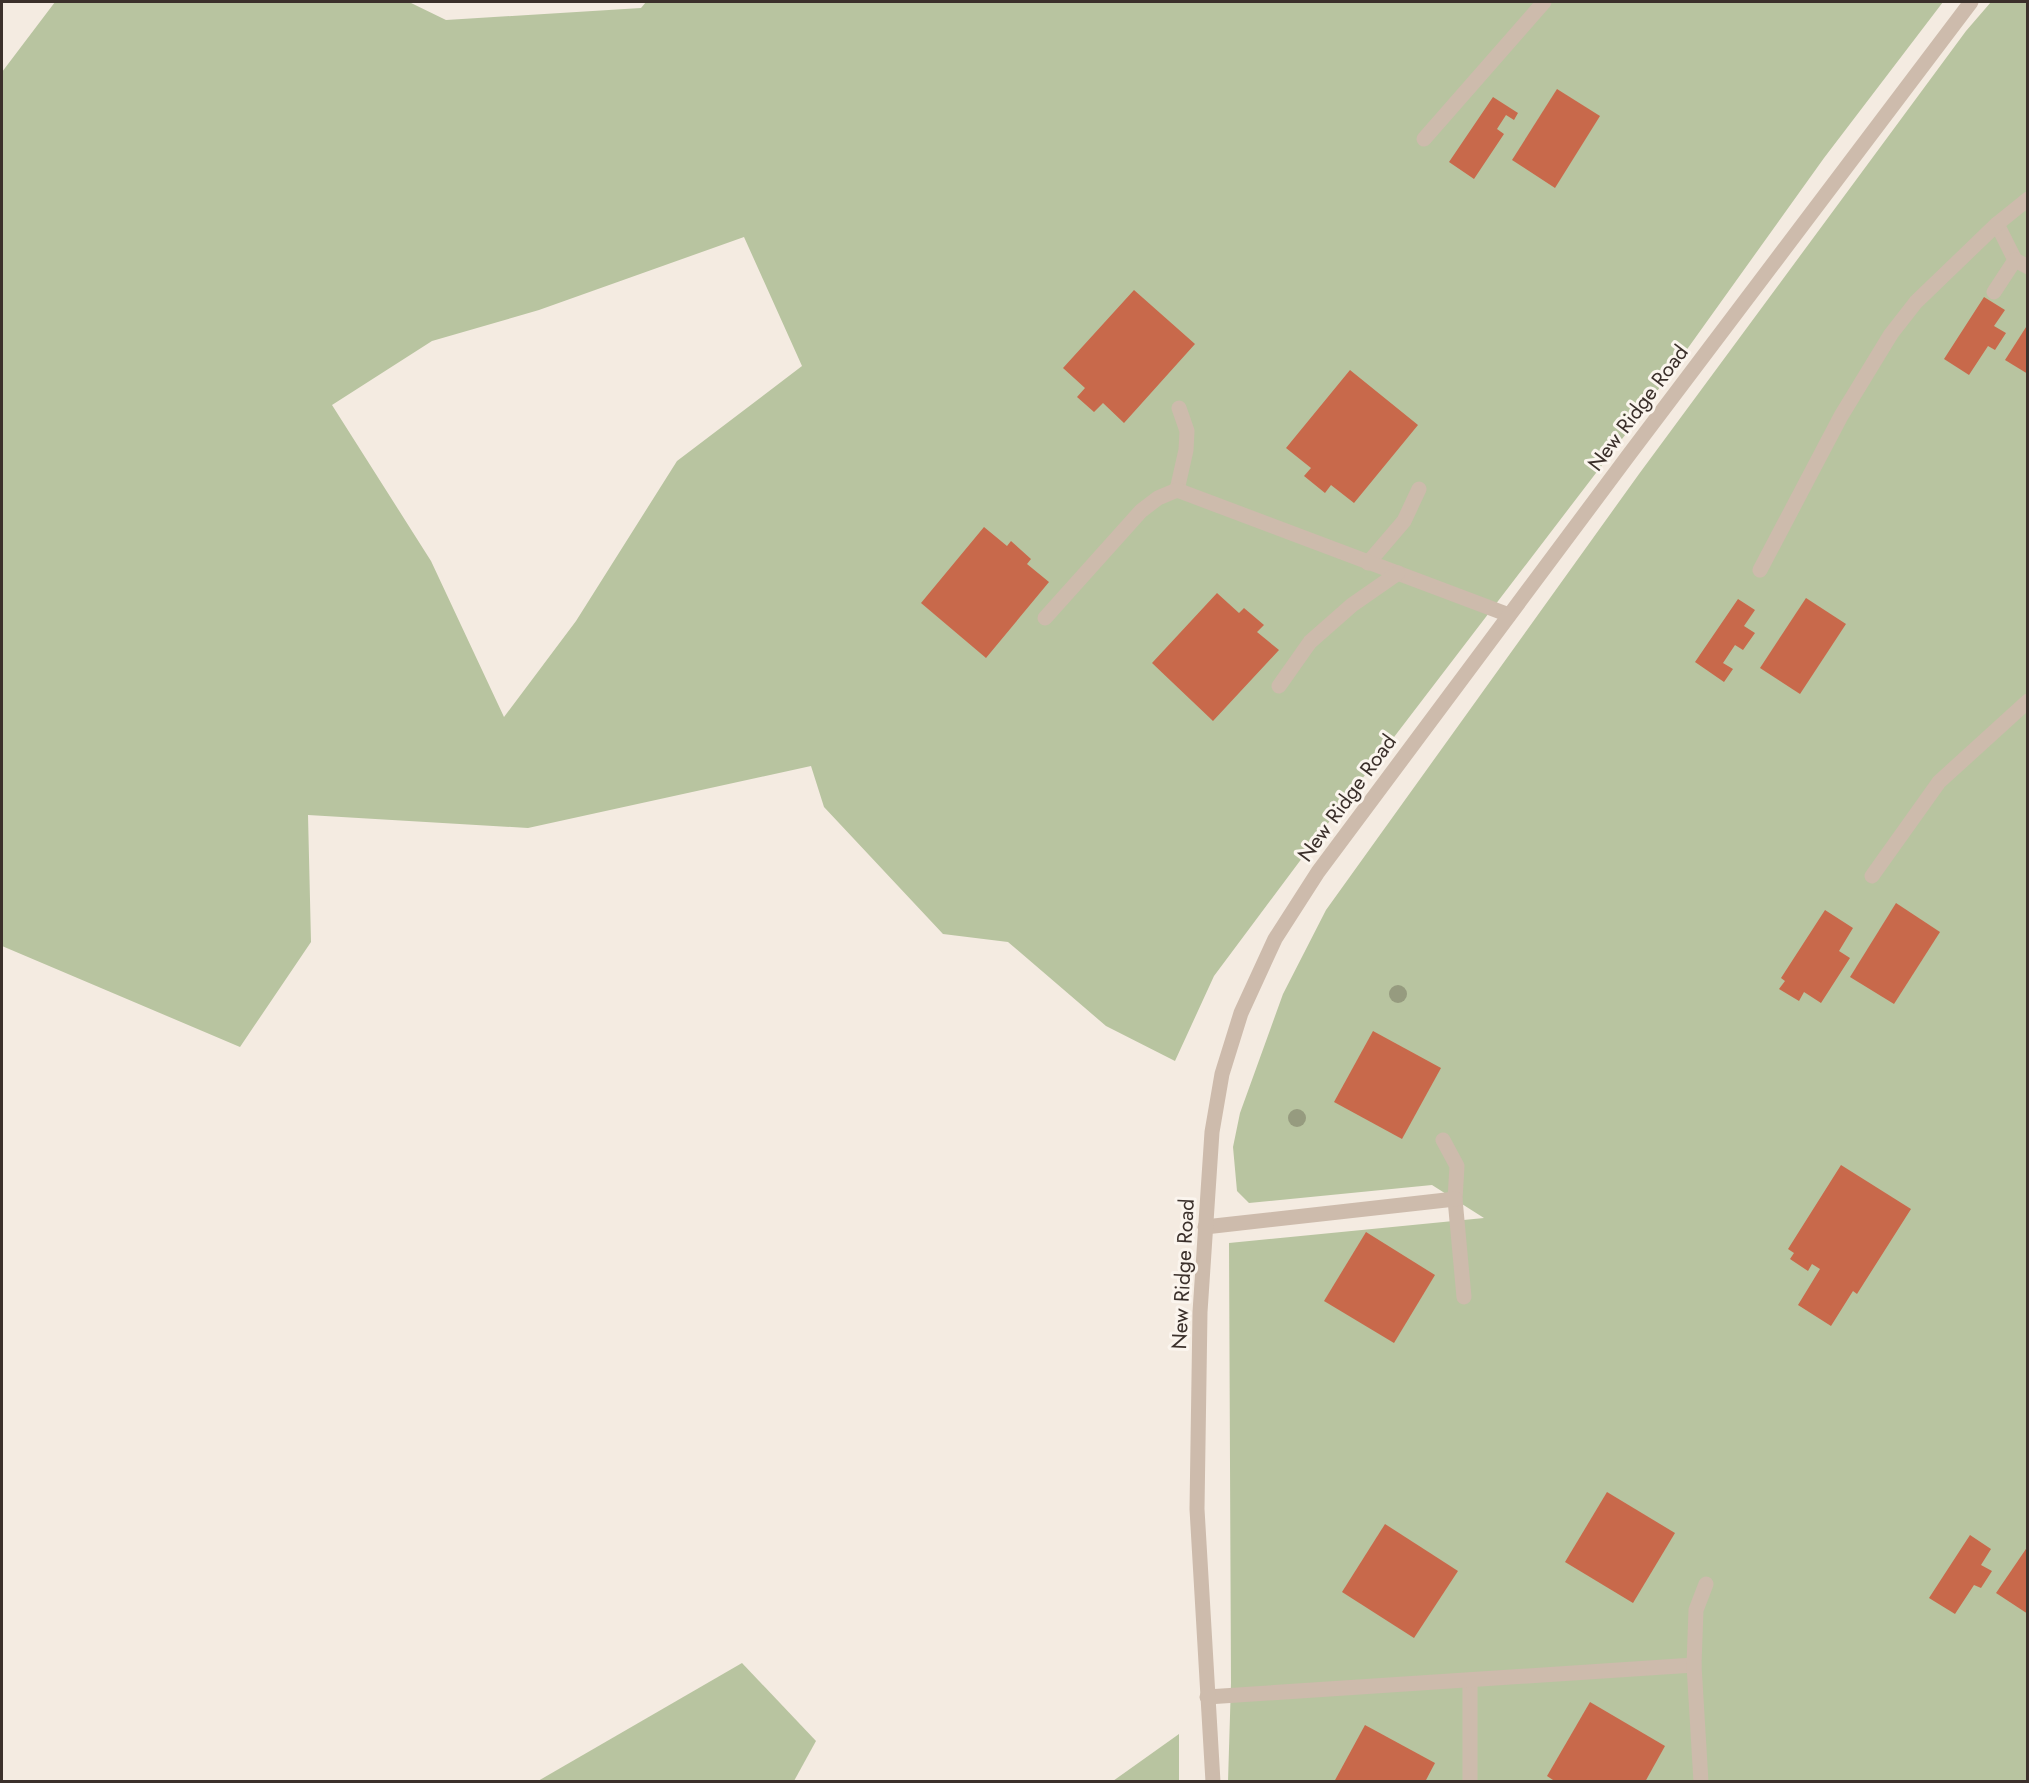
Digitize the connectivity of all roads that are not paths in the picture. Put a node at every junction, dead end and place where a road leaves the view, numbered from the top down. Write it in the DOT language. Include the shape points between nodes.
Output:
graph roads {
  1 [pos="1544,2"];
  2 [pos="1971,2"];
  3 [pos="1424,139"];
  4 [pos="2028,199"];
  5 [pos="1997,224"];
  6 [pos="2021,264"];
  7 [pos="1994,292"];
  8 [pos="1179,408"];
  9 [pos="1419,489"];
  10 [pos="1177,490"];
  11 [pos="1368,562"];
  12 [pos="1760,570"];
  13 [pos="1398,573"];
  14 [pos="1509,615"];
  15 [pos="1045,618"];
  16 [pos="1279,686"];
  17 [pos="2028,701"];
  18 [pos="1872,876"];
  19 [pos="1443,1140"];
  20 [pos="1455,1199"];
  21 [pos="1205,1227"];
  22 [pos="1464,1297"];
  23 [pos="1706,1584"];
  24 [pos="1694,1665"];
  25 [pos="1470,1680"];
  26 [pos="1207,1697"];
  27 [pos="1213,1782"];
  28 [pos="1470,1782"];
  29 [pos="1701,1782"];
  1 -- 3 [label="street"];
  2 -- 14 [label="street, New Ridge Road"];
  4 -- 5 [label="street"];
  5 -- 6 [label="street"];
  5 -- 12 [label="street" via="1916,302 1891,334 1841,416"];
  6 -- 7 [label="street"];
  8 -- 10 [label="street" via="1187,431"];
  9 -- 11 [label="street" via="1404,521"];
  10 -- 11 [label="street"];
  10 -- 15 [label="street" via="1141,511"];
  11 -- 13 [label="street"];
  13 -- 14 [label="street"];
  13 -- 16 [label="street" via="1352,605 1310,642"];
  14 -- 21 [label="street, New Ridge Road" via="1318,872 1275,939 1241,1013 1222,1074 1212,1132"];
  17 -- 18 [label="street" via="1939,782"];
  19 -- 20 [label="street" via="1456,1166"];
  20 -- 21 [label="street"];
  20 -- 22 [label="street"];
  21 -- 26 [label="street, New Ridge Road" via="1197,1509"];
  23 -- 24 [label="street" via="1696,1610"];
  24 -- 25 [label="street"];
  24 -- 29 [label="street"];
  25 -- 26 [label="street"];
  25 -- 28 [label="street"];
  26 -- 27 [label="street, New Ridge Road"];
}
